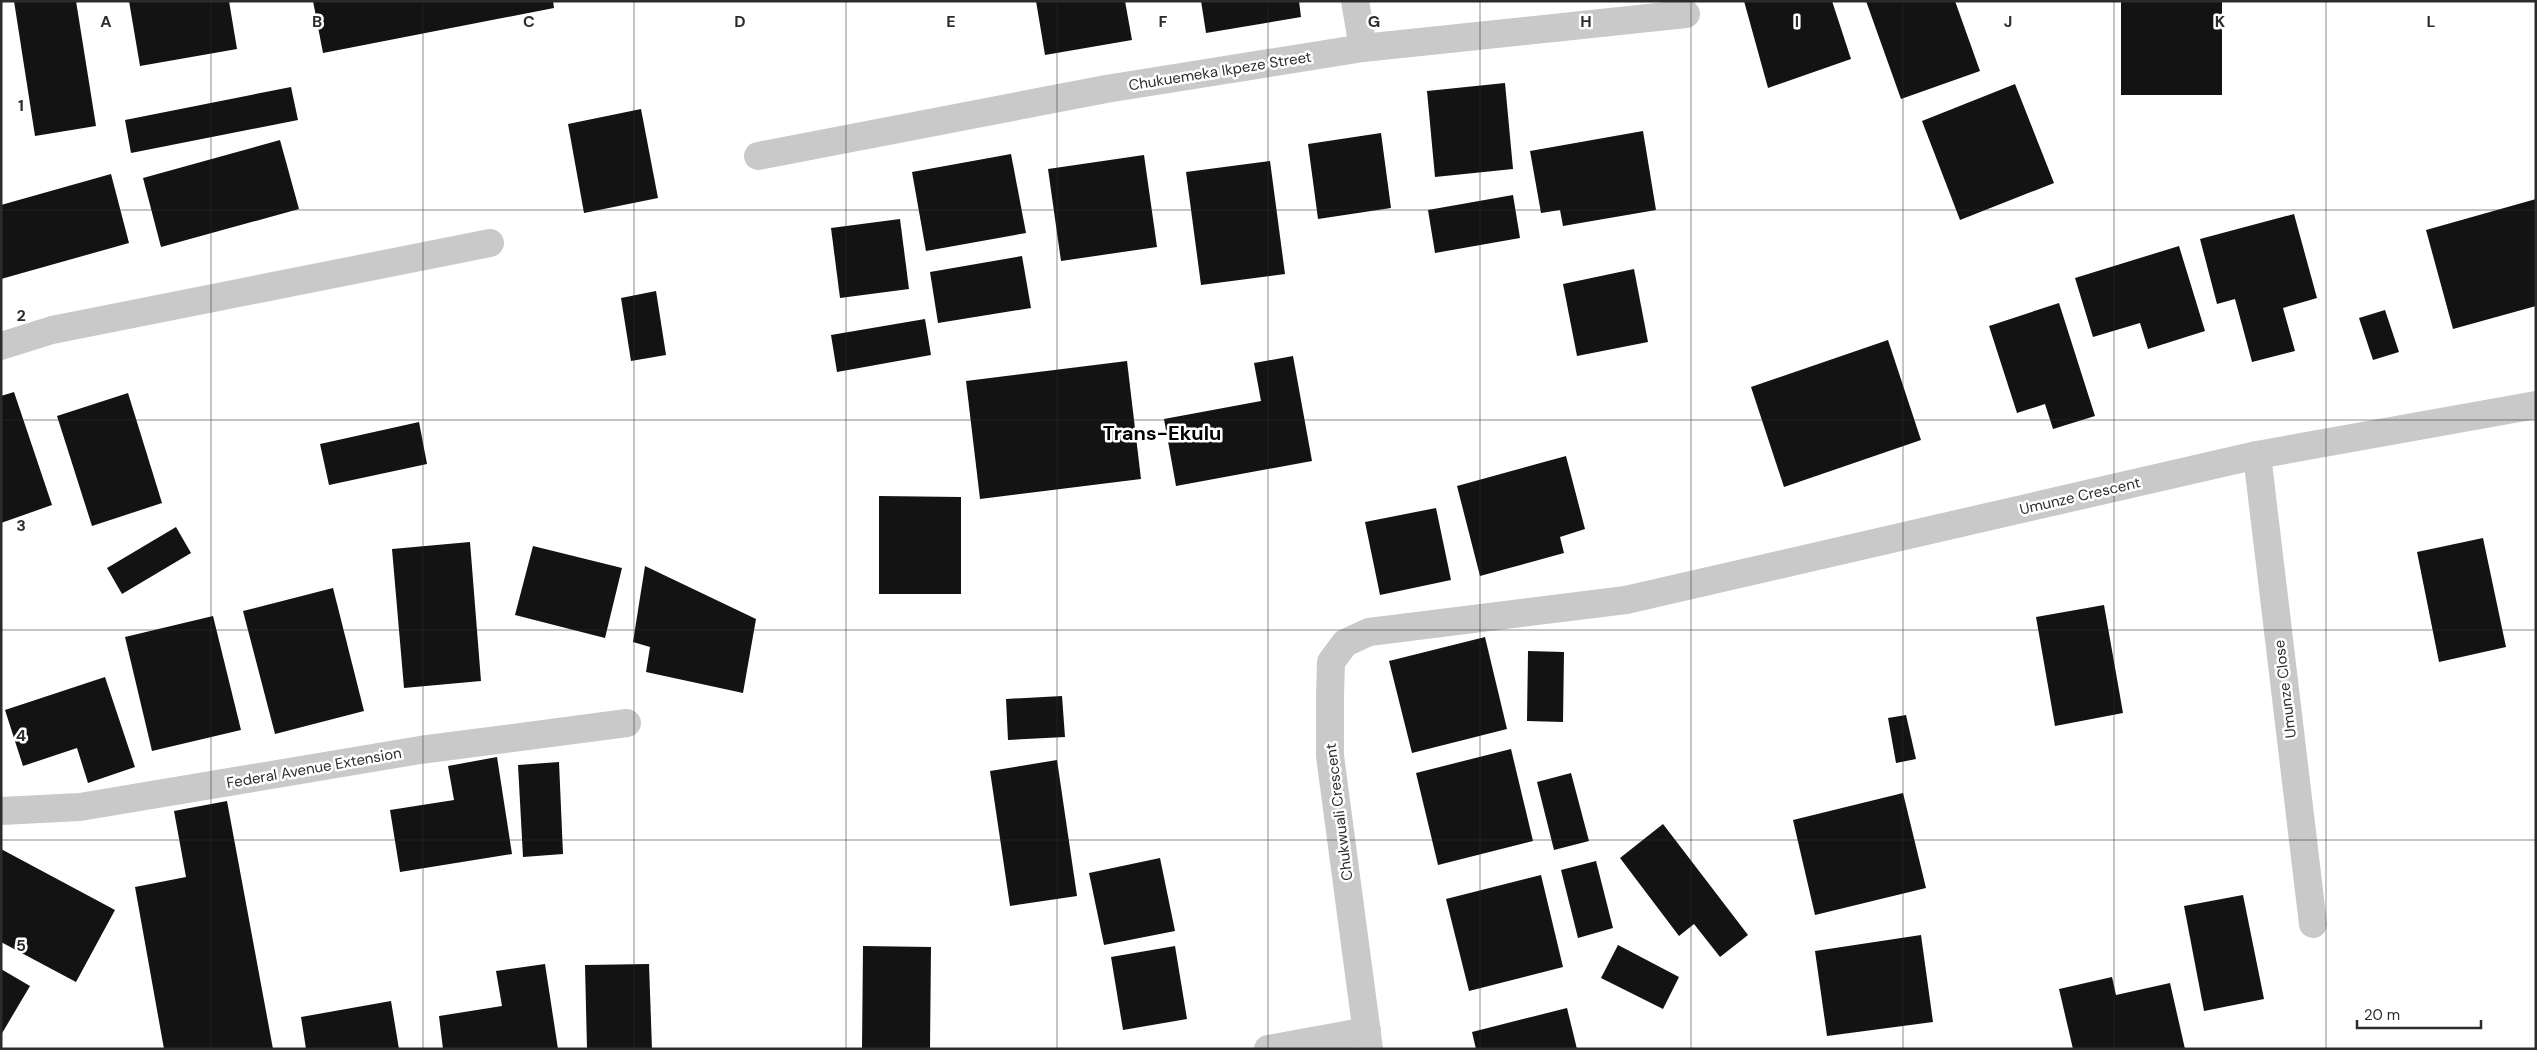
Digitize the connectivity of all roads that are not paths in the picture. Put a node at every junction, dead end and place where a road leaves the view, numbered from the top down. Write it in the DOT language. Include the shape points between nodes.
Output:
graph roads {
  1 [pos="1355,1"];
  2 [pos="1686,14"];
  3 [pos="1363,48"];
  4 [pos="758,156"];
  5 [pos="490,243"];
  6 [pos="1,346"];
  7 [pos="2536,405"];
  8 [pos="2257,455"];
  9 [pos="1626,600"];
  10 [pos="627,723"];
  11 [pos="1,811"];
  12 [pos="2313,924"];
  13 [pos="1368,1040"];
  14 [pos="1268,1049"];
  1 -- 3 [label="street"];
  2 -- 3 [label="street, Chukuemeka Ikpeze Street"];
  3 -- 4 [label="street, Chukuemeka Ikpeze Street" via="1106,89"];
  5 -- 6 [label="street" via="52,330"];
  7 -- 8 [label="street, Umunze Crescent"];
  8 -- 9 [label="street, Umunze Crescent"];
  8 -- 12 [label="street, Umunze Close"];
  9 -- 13 [label="street, Chukwuali Crescent" via="1369,632 1345,643 1331,662 1330,756"];
  10 -- 11 [label="street, Federal Avenue Extension" via="420,750 80,807"];
  13 -- 14 [label="street, Chukwuali Crescent"];
}
